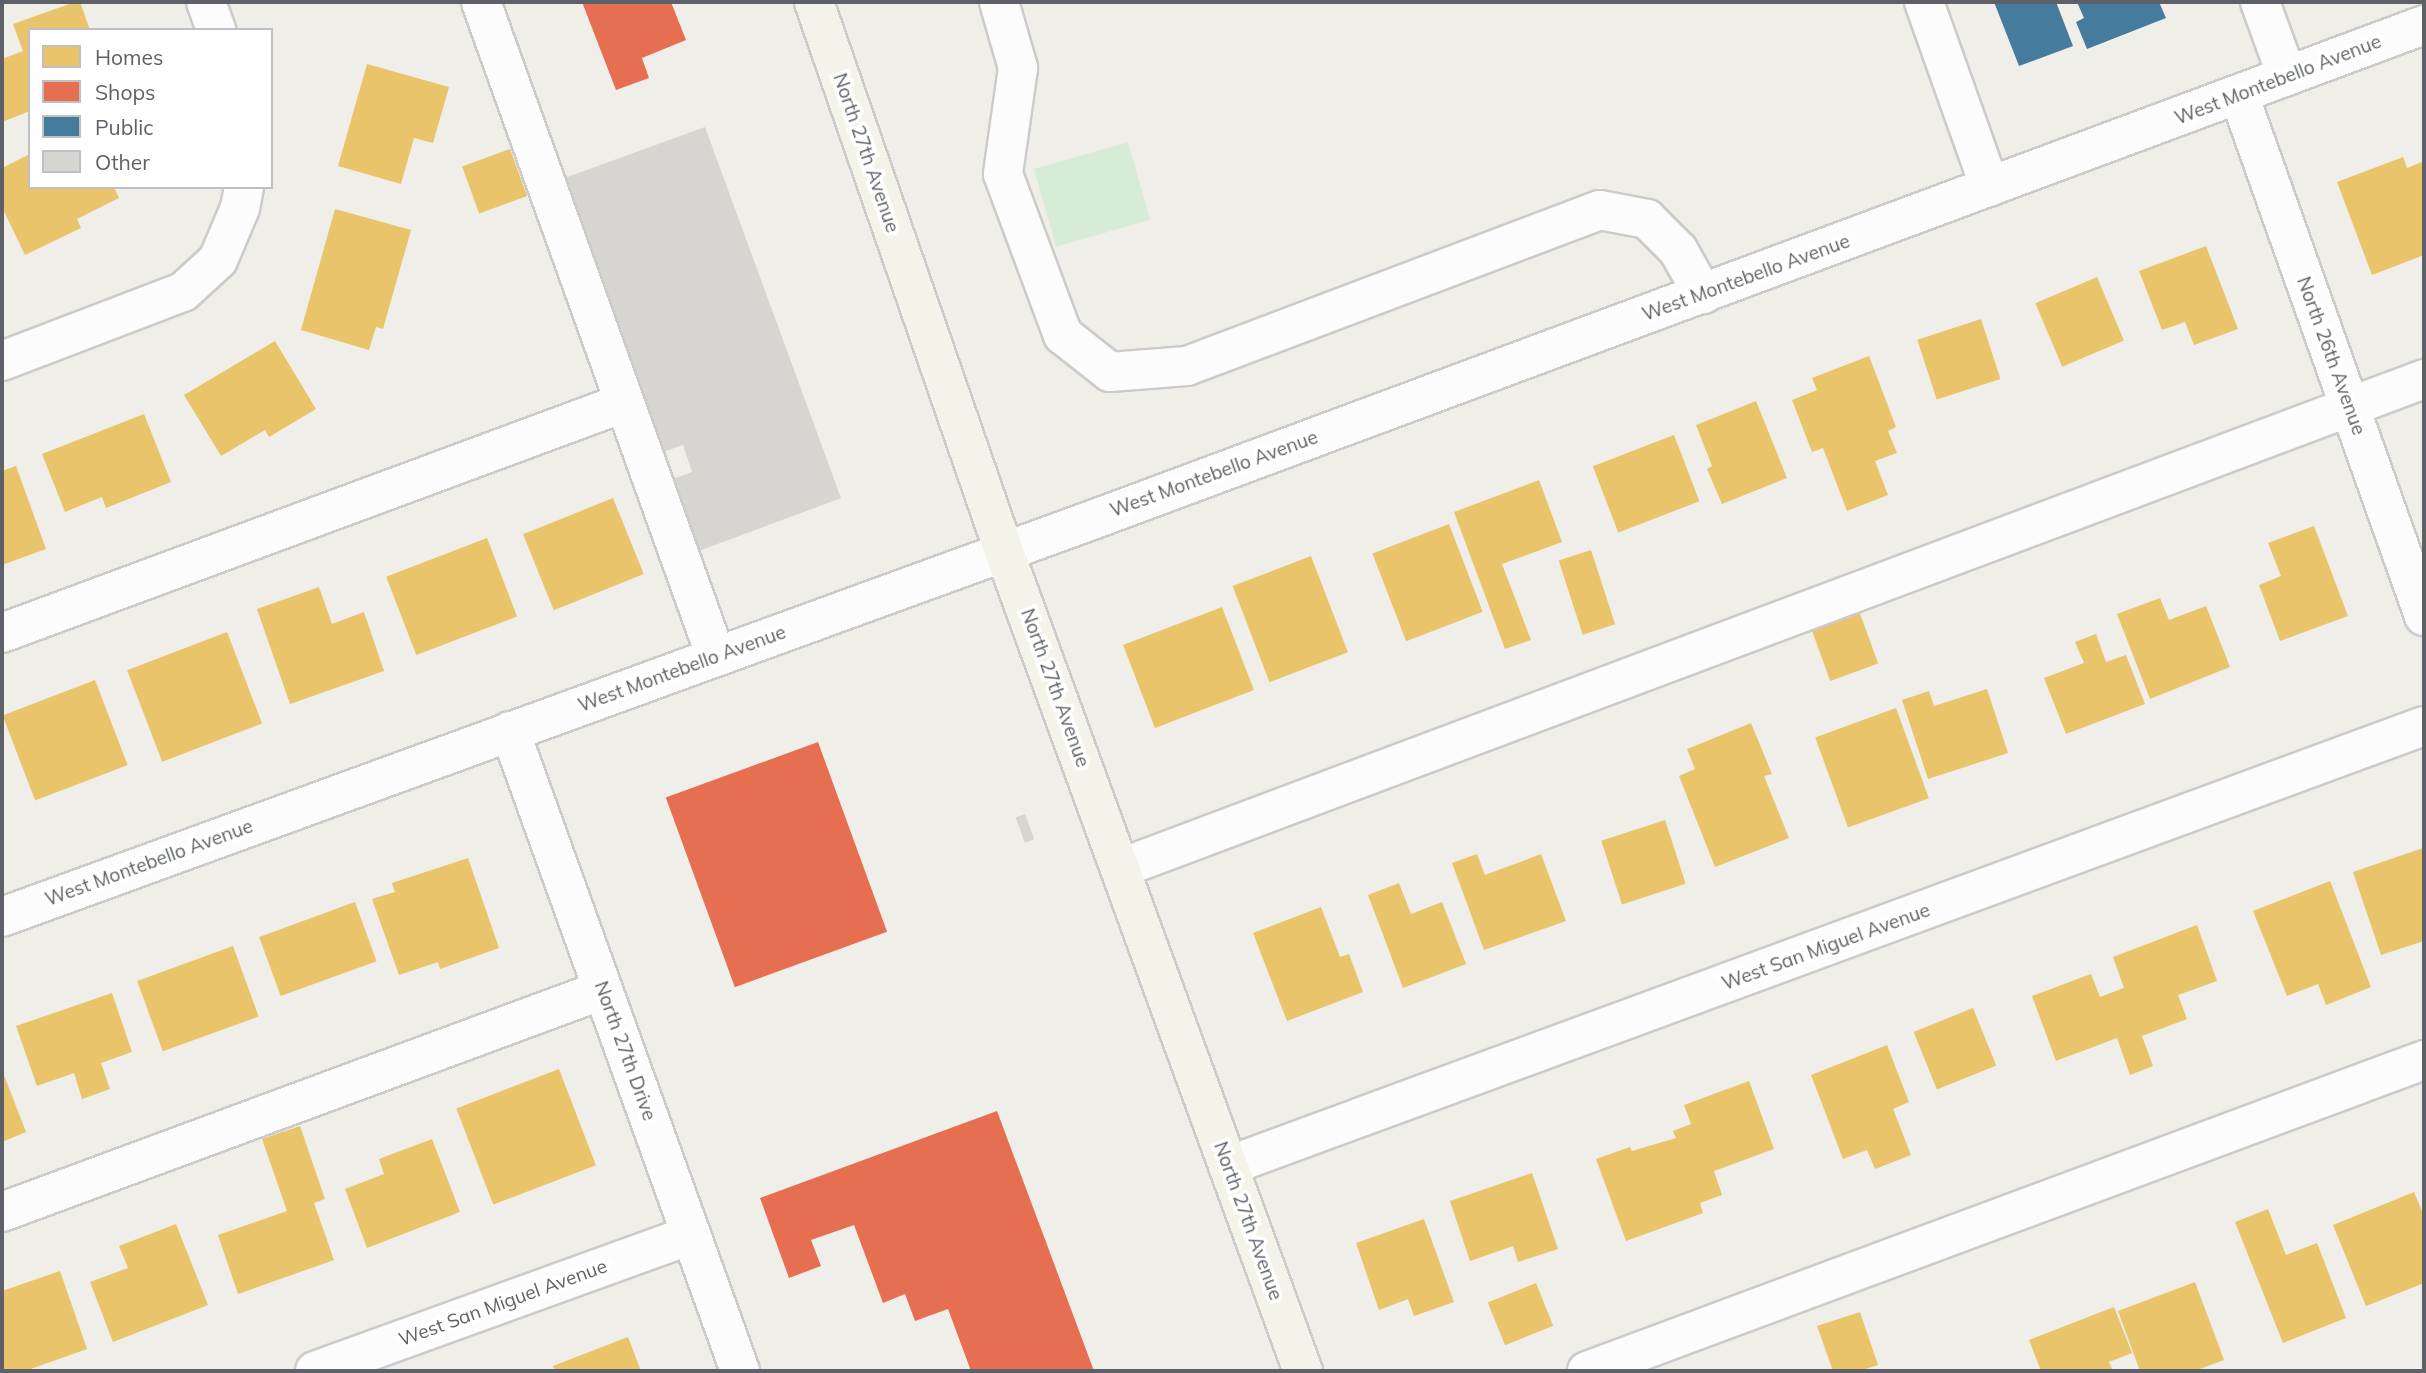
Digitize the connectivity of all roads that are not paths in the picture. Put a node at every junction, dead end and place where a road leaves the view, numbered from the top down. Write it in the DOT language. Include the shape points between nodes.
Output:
graph roads {
  1 [pos="481,2"];
  2 [pos="814,2"];
  3 [pos="999,2"];
  4 [pos="1924,2"];
  5 [pos="2260,2"];
  6 [pos="2424,25"];
  7 [pos="2287,76"];
  8 [pos="2239,94"];
  9 [pos="1990,187"];
  10 [pos="244,189"];
  11 [pos="1703,294"];
  12 [pos="2,361"];
  13 [pos="2424,379"];
  14 [pos="623,403"];
  15 [pos="2349,407"];
  16 [pos="1004,551"];
  17 [pos="2424,616"];
  18 [pos="2,633"];
  19 [pos="716,657"];
  20 [pos="2424,726"];
  21 [pos="510,730"];
  22 [pos="1121,868"];
  23 [pos="2,917"];
  24 [pos="602,989"];
  25 [pos="2424,1060"];
  26 [pos="1228,1166"];
  27 [pos="2,1212"];
  28 [pos="691,1235"];
  29 [pos="314,1371"];
  30 [pos="740,1371"];
  31 [pos="1303,1371"];
  32 [pos="1587,1371"];
  1 -- 14 [label="street"];
  2 -- 16 [label="main road, North 27th Avenue"];
  3 -- 11 [label="street" via="1018,68 1003,174 1063,335 1110,372 1186,366 1600,210 1647,219 1678,250"];
  4 -- 9 [label="street"];
  5 -- 7 [label="street"];
  6 -- 7 [label="street, West Montebello Avenue"];
  7 -- 8 [label="street, West Montebello Avenue"];
  8 -- 9 [label="street, West Montebello Avenue"];
  8 -- 15 [label="street, North 26th Avenue"];
  9 -- 11 [label="street, West Montebello Avenue"];
  10 -- 12 [label="street" via="218,260 183,292"];
  11 -- 16 [label="street, West Montebello Avenue"];
  13 -- 15 [label="street"];
  14 -- 18 [label="street"];
  14 -- 19 [label="street"];
  15 -- 17 [label="street, North 26th Avenue"];
  15 -- 22 [label="street"];
  16 -- 19 [label="street, West Montebello Avenue"];
  16 -- 22 [label="main road, North 27th Avenue"];
  19 -- 21 [label="street, West Montebello Avenue"];
  20 -- 26 [label="street, West San Miguel Avenue"];
  21 -- 23 [label="street, West Montebello Avenue"];
  21 -- 24 [label="street, North 27th Drive"];
  22 -- 26 [label="main road, North 27th Avenue"];
  24 -- 27 [label="street"];
  24 -- 28 [label="street, North 27th Drive"];
  25 -- 32 [label="street"];
  26 -- 31 [label="main road, North 27th Avenue"];
  28 -- 29 [label="street, West San Miguel Avenue"];
  28 -- 30 [label="street, North 27th Drive"];
}
